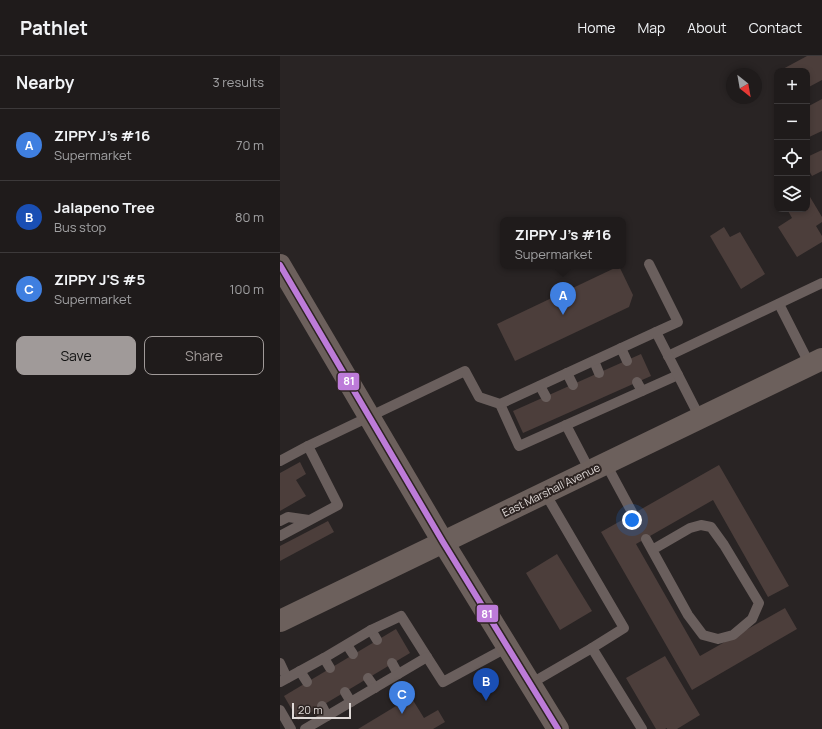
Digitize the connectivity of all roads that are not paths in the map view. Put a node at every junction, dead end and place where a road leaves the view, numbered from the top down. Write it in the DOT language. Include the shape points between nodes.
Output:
graph roads {
  1 [pos="649,264"];
  2 [pos="280,265"];
  3 [pos="822,283"];
  4 [pos="779,304"];
  5 [pos="656,332"];
  6 [pos="621,348"];
  7 [pos="668,356"];
  8 [pos="594,361"];
  9 [pos="627,361"];
  10 [pos="816,362"];
  11 [pos="567,373"];
  12 [pos="599,373"];
  13 [pos="678,375"];
  14 [pos="573,385"];
  15 [pos="540,386"];
  16 [pos="546,397"];
  17 [pos="500,404"];
  18 [pos="370,418"];
  19 [pos="700,418"];
  20 [pos="561,424"];
  21 [pos="308,446"];
  22 [pos="280,461"];
  23 [pos="598,468"];
  24 [pos="545,493"];
  25 [pos="632,514"];
  26 [pos="309,520"];
  27 [pos="280,521"];
  28 [pos="280,536"];
  29 [pos="646,539"];
  30 [pos="444,542"];
  31 [pos="652,550"];
  32 [pos="280,621"];
  33 [pos="371,630"];
  34 [pos="377,640"];
  35 [pos="347,645"];
  36 [pos="508,647"];
  37 [pos="592,648"];
  38 [pos="353,654"];
  39 [pos="427,657"];
  40 [pos="324,658"];
  41 [pos="280,663"];
  42 [pos="392,663"];
  43 [pos="330,668"];
  44 [pos="300,671"];
  45 [pos="398,674"];
  46 [pos="368,678"];
  47 [pos="284,680"];
  48 [pos="307,682"];
  49 [pos="530,684"];
  50 [pos="375,688"];
  51 [pos="345,692"];
  52 [pos="351,702"];
  53 [pos="322,706"];
  54 [pos="280,710"];
  55 [pos="327,716"];
  56 [pos="291,729"];
  57 [pos="305,729"];
  58 [pos="558,729"];
  59 [pos="642,729"];
  1 -- 5 [label="lane" via="678,322"];
  2 -- 18 [label="main road"];
  3 -- 4 [label="lane"];
  4 -- 7 [label="lane"];
  4 -- 10 [label="lane"];
  5 -- 6 [label="lane"];
  5 -- 7 [label="lane"];
  6 -- 8 [label="lane"];
  6 -- 9 [label="lane"];
  7 -- 13 [label="lane"];
  8 -- 11 [label="lane"];
  8 -- 12 [label="lane"];
  10 -- 19 [label="main road, East Marshall Avenue"];
  11 -- 14 [label="lane"];
  11 -- 15 [label="lane"];
  13 -- 19 [label="lane"];
  13 -- 20 [label="lane" via="639,387"];
  15 -- 16 [label="lane"];
  15 -- 17 [label="lane"];
  17 -- 18 [label="lane" via="479,397 465,371"];
  17 -- 20 [label="lane" via="519,446"];
  18 -- 21 [label="lane"];
  18 -- 30 [label="main road"];
  19 -- 23 [label="main road, East Marshall Avenue"];
  20 -- 23 [label="lane"];
  21 -- 22 [label="lane"];
  21 -- 26 [label="lane" via="338,505"];
  23 -- 24 [label="main road, East Marshall Avenue"];
  23 -- 25 [label="lane"];
  24 -- 30 [label="main road, East Marshall Avenue"];
  24 -- 37 [label="lane" via="624,628"];
  26 -- 27 [label="lane" via="288,517"];
  26 -- 28 [label="lane"];
  29 -- 31 [label="lane"];
  30 -- 32 [label="main road, East Marshall Avenue"];
  30 -- 36 [label="main road"];
  31 -- 31 [label="lane" via="688,615 703,635 718,639 733,635 752,619 759,604 711,527 701,525 690,528"];
  33 -- 34 [label="lane"];
  33 -- 35 [label="lane"];
  33 -- 39 [label="lane" via="402,616"];
  35 -- 38 [label="lane"];
  35 -- 40 [label="lane"];
  36 -- 39 [label="lane" via="443,682"];
  36 -- 49 [label="main road"];
  37 -- 49 [label="lane"];
  37 -- 59 [label="lane"];
  39 -- 45 [label="lane"];
  40 -- 43 [label="lane"];
  40 -- 44 [label="lane"];
  41 -- 47 [label="lane"];
  42 -- 45 [label="lane"];
  44 -- 47 [label="lane"];
  44 -- 48 [label="lane"];
  45 -- 50 [label="lane"];
  46 -- 50 [label="lane"];
  49 -- 58 [label="main road"];
  50 -- 52 [label="lane"];
  51 -- 52 [label="lane"];
  52 -- 55 [label="lane"];
  53 -- 55 [label="lane"];
  54 -- 56 [label="lane"];
  55 -- 57 [label="lane"];
}
